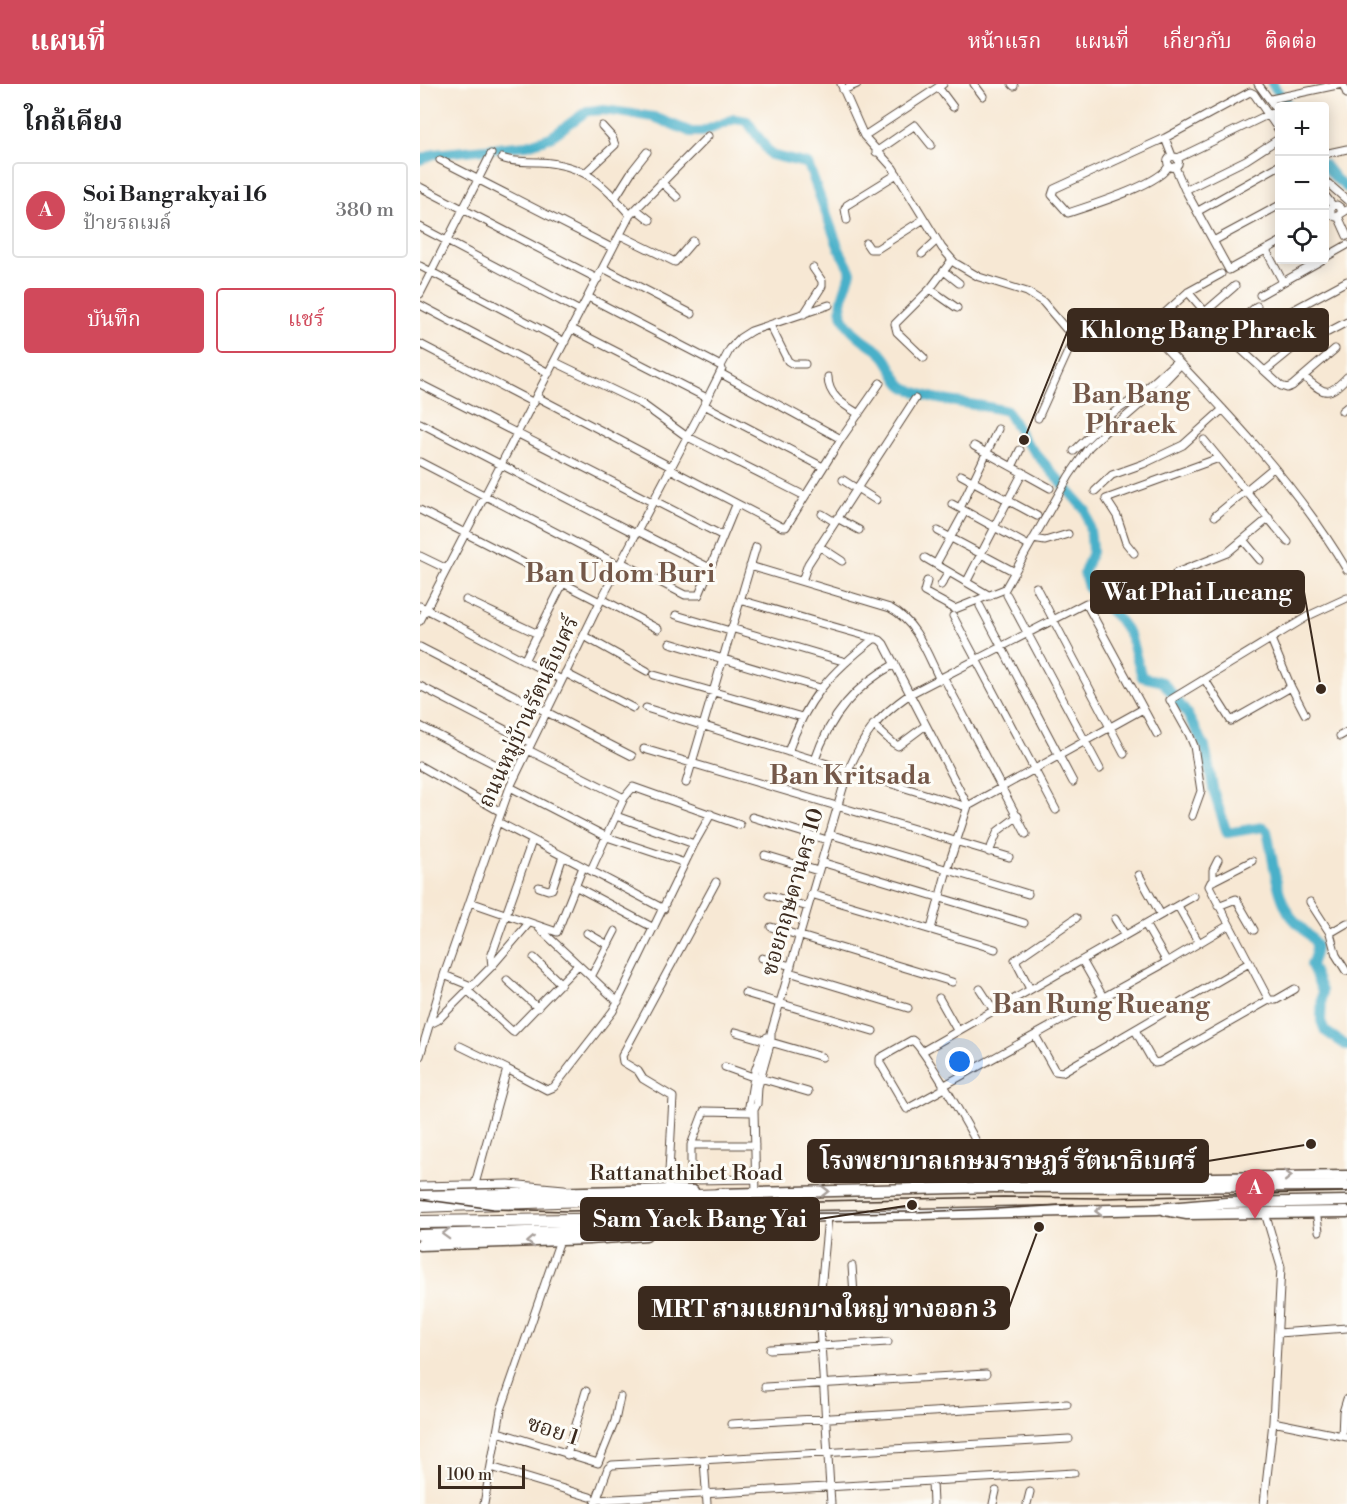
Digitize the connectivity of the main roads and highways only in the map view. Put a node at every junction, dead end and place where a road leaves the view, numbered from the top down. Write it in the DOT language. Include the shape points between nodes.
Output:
graph roads {
  1 [pos="1347,1176"];
  2 [pos="1041,1186"];
  3 [pos="1347,1186"];
  4 [pos="724,1195"];
  5 [pos="420,1196"];
  6 [pos="1347,1201"];
  7 [pos="420,1206"];
  8 [pos="1157,1209"];
  9 [pos="1347,1212"];
  10 [pos="790,1216"];
  11 [pos="420,1222"];
  12 [pos="694,1227"];
  13 [pos="420,1234"];
  14 [pos="420,1245"];
  2 -- 1 [label="main road, Rattanathibet Road, one-way" via="1087,1180"];
  2 -- 3 [label="main road"];
  4 -- 2 [label="main road, Rattanathibet Road, one-way"];
  4 -- 5 [label="main road, Rattanathibet Road" via="668,1190"];
  4 -- 7 [label="highway"];
  6 -- 8 [label="main road, Rattanathibet Road" via="1226,1203"];
  8 -- 9 [label="main road, Rattanathibet Road" via="1187,1214"];
  8 -- 10 [label="main road, Rattanathibet Road, one-way"];
  10 -- 11 [label="highway"];
  10 -- 12 [label="main road, Rattanathibet Road"];
  12 -- 13 [label="main road, one-way"];
  12 -- 14 [label="main road, one-way" via="634,1236"];
}
